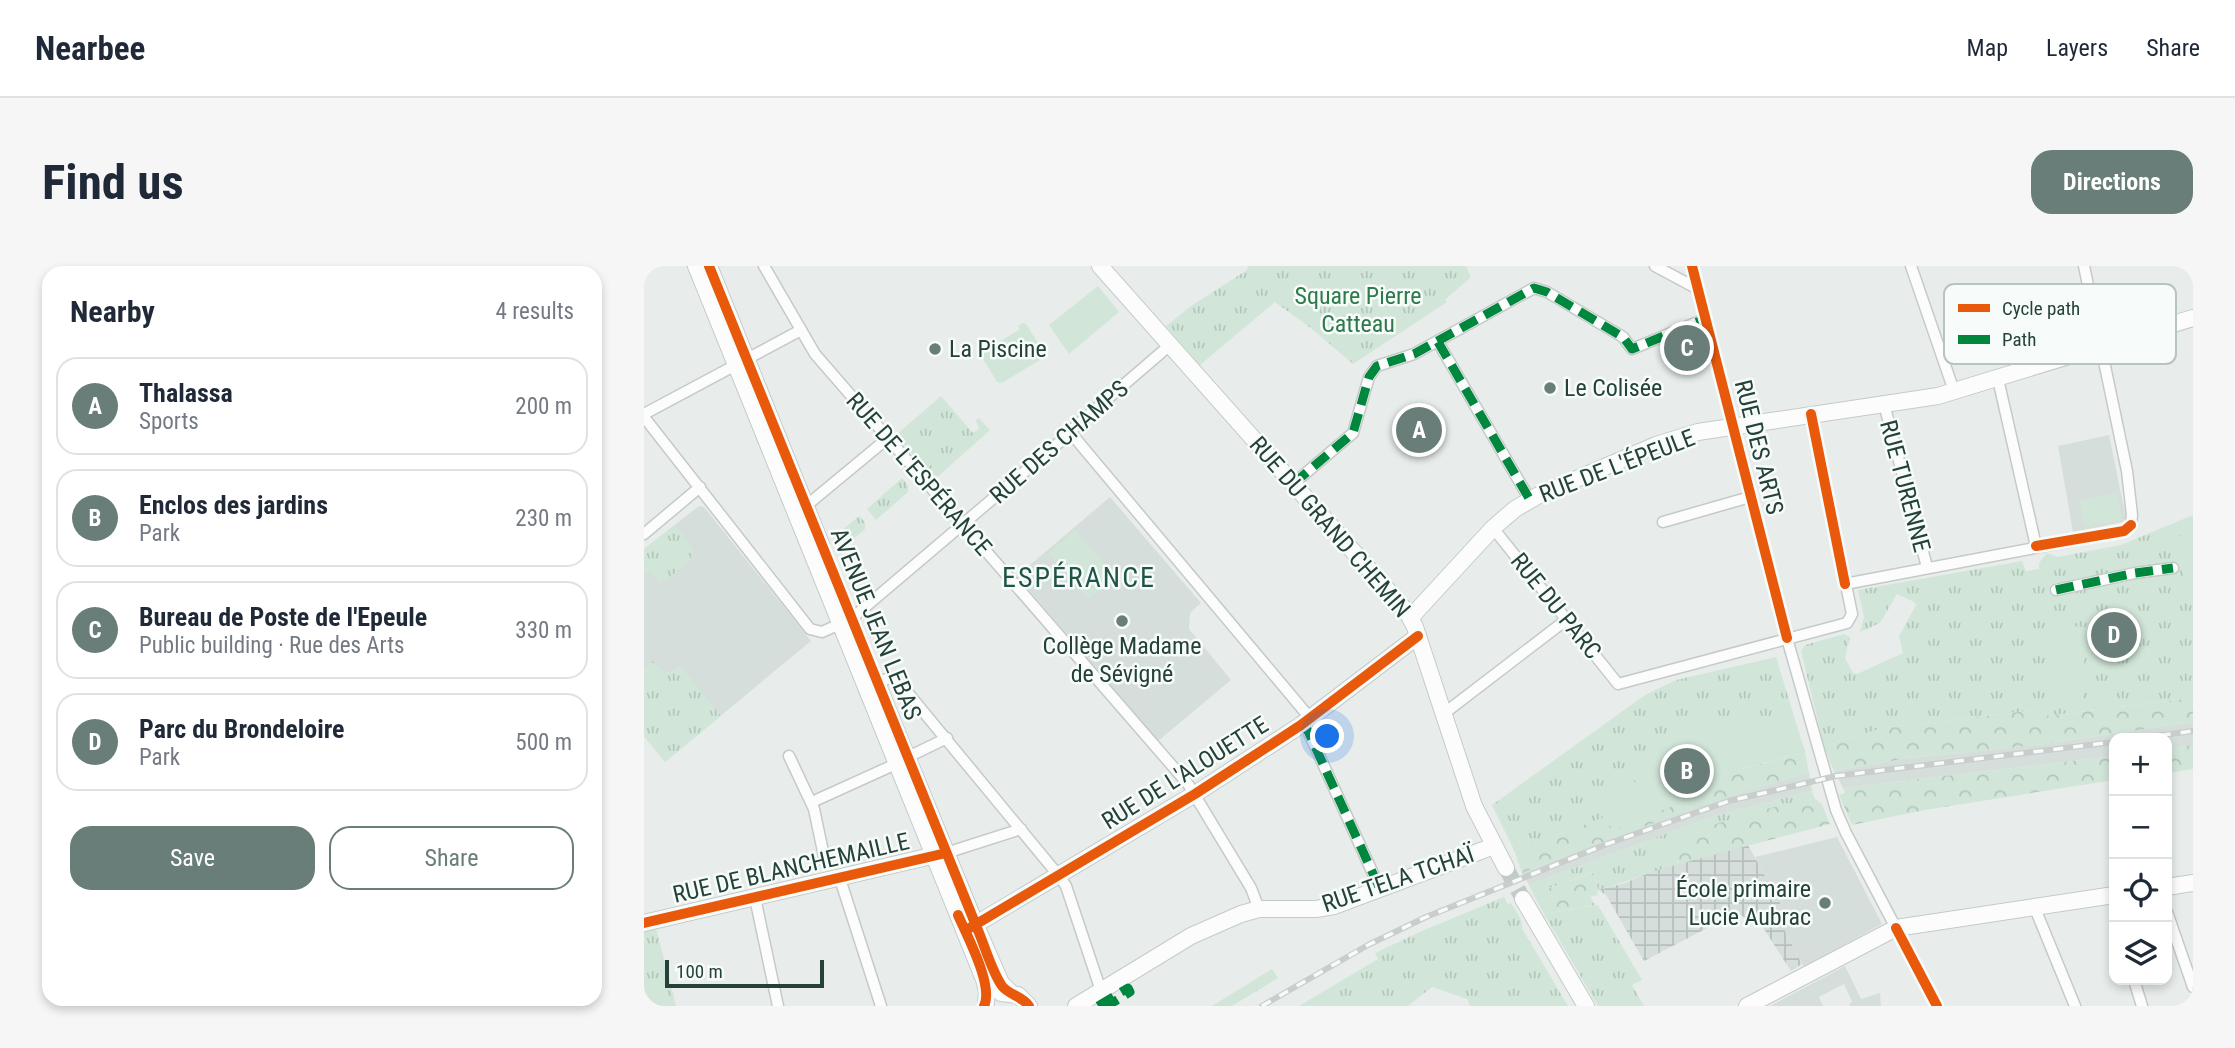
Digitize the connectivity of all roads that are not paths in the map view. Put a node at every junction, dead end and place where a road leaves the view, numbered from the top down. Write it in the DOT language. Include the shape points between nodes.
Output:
graph roads {
  1 [pos="696,266"];
  2 [pos="709,266"];
  3 [pos="764,266"];
  4 [pos="1655,266"];
  5 [pos="1692,266"];
  6 [pos="1911,266"];
  7 [pos="2084,266"];
  8 [pos="1104,267"];
  9 [pos="2088,284"];
  10 [pos="1698,289"];
  11 [pos="2193,318"];
  12 [pos="1705,319"];
  13 [pos="2176,323"];
  14 [pos="801,330"];
  15 [pos="1437,342"];
  16 [pos="1170,345"];
  17 [pos="741,362"];
  18 [pos="1944,362"];
  19 [pos="1945,364"];
  20 [pos="2046,364"];
  21 [pos="2105,364"];
  22 [pos="1997,379"];
  23 [pos="1954,391"];
  24 [pos="1884,404"];
  25 [pos="1811,414"];
  26 [pos="644,415"];
  27 [pos="1732,427"];
  28 [pos="1070,432"];
  29 [pos="888,438"];
  30 [pos="1293,484"];
  31 [pos="700,487"];
  32 [pos="1750,497"];
  33 [pos="1530,499"];
  34 [pos="801,510"];
  35 [pos="1663,522"];
  36 [pos="964,524"];
  37 [pos="1493,528"];
  38 [pos="644,534"];
  39 [pos="2036,546"];
  40 [pos="1927,567"];
  41 [pos="2173,568"];
  42 [pos="1845,584"];
  43 [pos="2056,590"];
  44 [pos="1411,617"];
  45 [pos="1566,620"];
  46 [pos="846,621"];
  47 [pos="1419,636"];
  48 [pos="1787,638"];
  49 [pos="872,684"];
  50 [pos="1442,715"];
  51 [pos="1306,721"];
  52 [pos="947,738"];
  53 [pos="789,756"];
  54 [pos="903,760"];
  55 [pos="1195,794"];
  56 [pos="811,802"];
  57 [pos="1021,829"];
  58 [pos="1493,846"];
  59 [pos="940,855"];
  60 [pos="825,861"];
  61 [pos="1506,868"];
  62 [pos="1059,876"];
  63 [pos="839,879"];
  64 [pos="2193,883"];
  65 [pos="2172,886"];
  66 [pos="1380,889"];
  67 [pos="2109,895"];
  68 [pos="755,898"];
  69 [pos="1523,899"];
  70 [pos="2034,906"];
  71 [pos="1259,909"];
  72 [pos="2170,922"];
  73 [pos="644,923"];
  74 [pos="970,928"];
  75 [pos="1896,929"];
  76 [pos="2135,985"];
  77 [pos="2193,987"];
  78 [pos="1101,991"];
  79 [pos="1011,993"];
  80 [pos="985,1004"];
  81 [pos="778,1006"];
  82 [pos="881,1006"];
  83 [pos="1029,1006"];
  84 [pos="1076,1006"];
  85 [pos="1586,1006"];
  86 [pos="1747,1006"];
  87 [pos="1937,1006"];
  88 [pos="2075,1006"];
  89 [pos="2141,1006"];
  1 -- 17 [label="main road, AVENUE JEAN LEBAS"];
  2 -- 17 [label="main road, AVENUE JEAN LEBAS"];
  3 -- 14 [label="street, RUE DE L'ESPÉRANCE"];
  4 -- 10 [label="street"];
  5 -- 10 [label="street, RUE DES ARTS"];
  6 -- 18 [label="street"];
  7 -- 9 [label="street"];
  8 -- 16 [label="main road, RUE DU GRAND CHEMIN"];
  10 -- 12 [label="street, RUE DES ARTS"];
  11 -- 13 [label="main road, RUE DE L'ÉPEULE"];
  12 -- 15 [label="street" via="1632,349 1623,337 1534,288"];
  12 -- 27 [label="street, RUE DES ARTS"];
  14 -- 17 [label="street"];
  14 -- 29 [label="street, RUE DE L'ESPÉRANCE" via="815,354"];
  15 -- 30 [label="street" via="1377,366 1369,377 1353,433"];
  15 -- 33 [label="street"];
  16 -- 28 [label="street, RUE DES CHAMPS"];
  16 -- 30 [label="main road, RUE DU GRAND CHEMIN"];
  17 -- 26 [label="street"];
  17 -- 34 [label="main road, AVENUE JEAN LEBAS"];
  19 -- 23 [label="street"];
  20 -- 22 [label="main road, RUE DE L'ÉPEULE"];
  21 -- 39 [label="street" via="2127,471 2131,525 2124,531"];
  22 -- 23 [label="main road, RUE DE L'ÉPEULE"];
  22 -- 39 [label="street"];
  23 -- 24 [label="main road, RUE DE L'ÉPEULE"];
  24 -- 25 [label="main road, RUE DE L'ÉPEULE"];
  24 -- 40 [label="street, RUE TURENNE"];
  25 -- 27 [label="main road, RUE DE L'ÉPEULE"];
  25 -- 42 [label="street"];
  26 -- 31 [label="street"];
  27 -- 32 [label="street, RUE DES ARTS"];
  27 -- 33 [label="main road, RUE DE L'ÉPEULE" via="1669,440"];
  28 -- 36 [label="street, RUE DES CHAMPS"];
  28 -- 51 [label="street"];
  29 -- 34 [label="street"];
  29 -- 36 [label="street, RUE DE L'ESPÉRANCE"];
  30 -- 44 [label="main road, RUE DU GRAND CHEMIN"];
  31 -- 38 [label="street"];
  31 -- 46 [label="street" via="810,629 822,632"];
  32 -- 35 [label="street"];
  32 -- 48 [label="street, RUE DES ARTS"];
  33 -- 37 [label="main road, RUE DE L'ÉPEULE"];
  34 -- 46 [label="main road, AVENUE JEAN LEBAS"];
  36 -- 46 [label="street, RUE DES CHAMPS"];
  36 -- 55 [label="street, RUE DE L'ESPÉRANCE"];
  37 -- 44 [label="main road, RUE DE L'ÉPEULE"];
  37 -- 45 [label="street, RUE DU PARC"];
  39 -- 40 [label="street"];
  40 -- 42 [label="street"];
  41 -- 43 [label="street"];
  42 -- 48 [label="street" via="1852,614 1847,623"];
  44 -- 47 [label="main road, RUE DU GRAND CHEMIN"];
  45 -- 48 [label="street, RUE DU PARC" via="1618,684"];
  45 -- 50 [label="street"];
  46 -- 49 [label="main road, AVENUE JEAN LEBAS"];
  47 -- 50 [label="main road, RUE DU GRAND CHEMIN"];
  47 -- 51 [label="main road, RUE DE L'ALOUETTE"];
  48 -- 75 [label="street, RUE DES ARTS" via="1841,822"];
  49 -- 52 [label="street" via="890,678 898,681"];
  49 -- 54 [label="main road, AVENUE JEAN LEBAS"];
  50 -- 58 [label="main road, RUE DU GRAND CHEMIN" via="1474,807"];
  51 -- 55 [label="main road, RUE DE L'ALOUETTE"];
  51 -- 66 [label="street"];
  52 -- 54 [label="street"];
  52 -- 57 [label="street"];
  53 -- 56 [label="street"];
  54 -- 56 [label="street"];
  54 -- 59 [label="main road, AVENUE JEAN LEBAS"];
  55 -- 62 [label="main road, RUE DE L'ALOUETTE"];
  55 -- 71 [label="street, RUE DE L'ESPÉRANCE"];
  56 -- 60 [label="street"];
  57 -- 59 [label="street, RUE DE BLANCHEMAILLE"];
  57 -- 62 [label="street"];
  58 -- 61 [label="main road, RUE DU GRAND CHEMIN"];
  58 -- 66 [label="main road, RUE TELA TCHAÏ"];
  59 -- 63 [label="main road, RUE DE BLANCHEMAILLE"];
  59 -- 74 [label="main road, AVENUE JEAN LEBAS"];
  62 -- 74 [label="main road, RUE DE L'ALOUETTE"];
  62 -- 78 [label="street"];
  63 -- 68 [label="main road, RUE DE BLANCHEMAILLE"];
  63 -- 82 [label="street"];
  64 -- 65 [label="main road"];
  66 -- 71 [label="main road, RUE TELA TCHAÏ" via="1329,908"];
  67 -- 70 [label="main road"];
  68 -- 73 [label="main road, RUE DE BLANCHEMAILLE"];
  68 -- 81 [label="street"];
  69 -- 85 [label="main road"];
  70 -- 75 [label="main road"];
  70 -- 88 [label="street"];
  71 -- 78 [label="main road, RUE TELA TCHAÏ" via="1191,936"];
  72 -- 77 [label="street"];
  74 -- 79 [label="main road, AVENUE JEAN LEBAS" via="1000,983"];
  74 -- 80 [label="main road, AVENUE JEAN LEBAS" via="985,982"];
  75 -- 86 [label="main road"];
  75 -- 87 [label="street, RUE DES ARTS"];
  76 -- 89 [label="street"];
  78 -- 84 [label="main road, RUE TELA TCHAÏ"];
  79 -- 80 [label="main road" via="997,995"];
  79 -- 83 [label="main road"];
}
